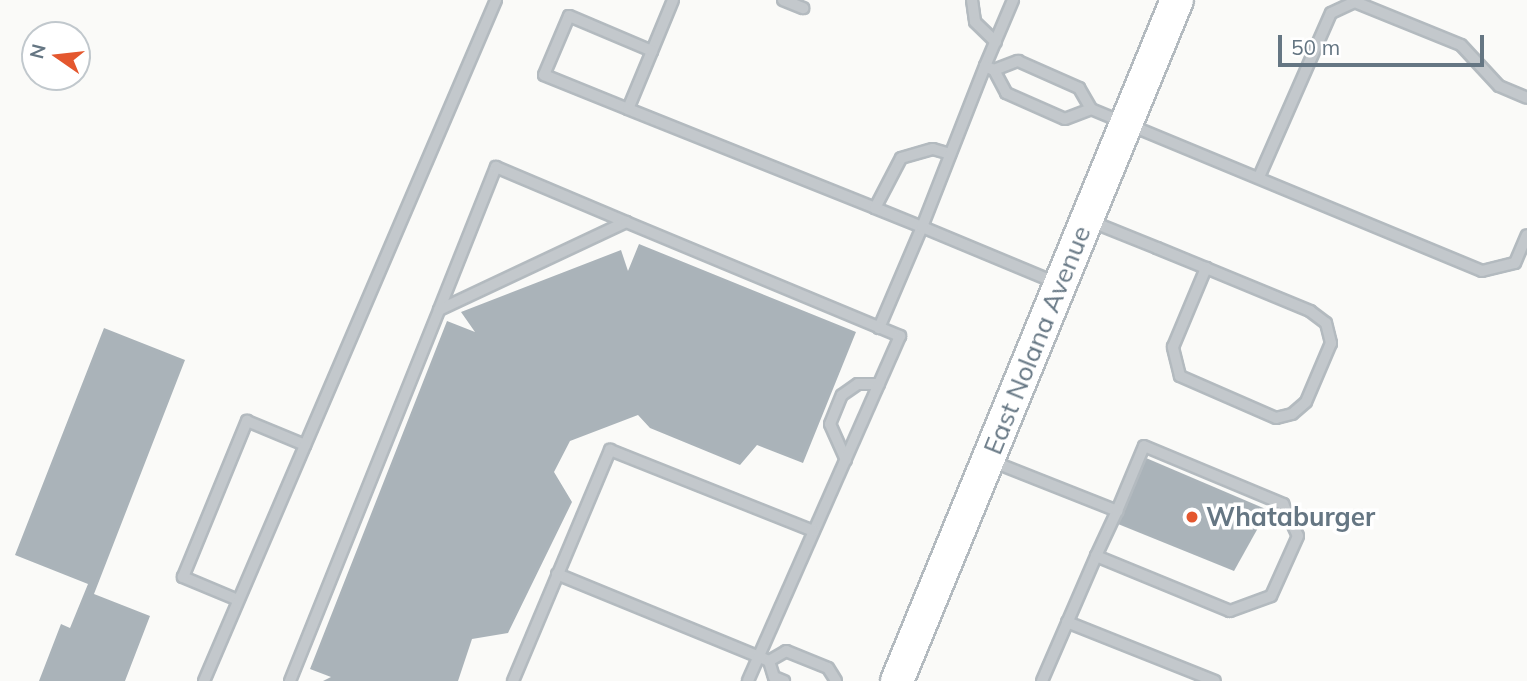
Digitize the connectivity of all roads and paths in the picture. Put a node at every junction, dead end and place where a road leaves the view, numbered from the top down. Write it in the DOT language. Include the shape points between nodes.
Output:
graph roads {
  1 [pos="496,0"];
  2 [pos="673,0"];
  3 [pos="783,0"];
  4 [pos="972,0"];
  5 [pos="1013,0"];
  6 [pos="1177,0"];
  7 [pos="803,8"];
  8 [pos="996,42"];
  9 [pos="652,51"];
  10 [pos="990,68"];
  11 [pos="1527,98"];
  12 [pos="628,109"];
  13 [pos="1091,109"];
  14 [pos="1126,123"];
  15 [pos="950,154"];
  16 [pos="1259,177"];
  17 [pos="875,208"];
  18 [pos="1087,219"];
  19 [pos="626,222"];
  20 [pos="922,226"];
  21 [pos="1527,235"];
  22 [pos="1206,268"];
  23 [pos="1060,284"];
  24 [pos="439,310"];
  25 [pos="879,328"];
  26 [pos="879,384"];
  27 [pos="305,445"];
  28 [pos="846,460"];
  29 [pos="988,460"];
  30 [pos="1117,511"];
  31 [pos="814,531"];
  32 [pos="1096,556"];
  33 [pos="558,574"];
  34 [pos="238,600"];
  35 [pos="1067,622"];
  36 [pos="764,658"];
  37 [pos="204,681"];
  38 [pos="290,681"];
  39 [pos="513,681"];
  40 [pos="748,681"];
  41 [pos="784,681"];
  42 [pos="836,681"];
  43 [pos="897,681"];
  44 [pos="1042,681"];
  45 [pos="1214,681"];
  1 -- 27 [label="lane"];
  2 -- 9 [label="lane"];
  3 -- 7 [label="lane"];
  4 -- 8 [label="lane" via="975,22"];
  5 -- 8 [label="lane"];
  6 -- 14 [label="main road, East Nolana Avenue"];
  8 -- 10 [label="lane"];
  9 -- 12 [label="lane"];
  9 -- 12 [label="lane" via="569,16 544,75"];
  10 -- 13 [label="lane" via="1018,61 1079,88"];
  10 -- 13 [label="lane" via="1006,93 1065,118"];
  10 -- 15 [label="lane"];
  11 -- 16 [label="lane" via="1499,86 1461,45 1355,2 1331,13"];
  12 -- 17 [label="lane"];
  13 -- 14 [label="lane"];
  14 -- 16 [label="lane"];
  14 -- 18 [label="main road, East Nolana Avenue"];
  15 -- 17 [label="lane" via="933,149 901,158"];
  15 -- 20 [label="lane"];
  16 -- 21 [label="lane" via="1482,271 1515,263"];
  17 -- 20 [label="lane"];
  18 -- 22 [label="lane"];
  18 -- 23 [label="main road, East Nolana Avenue"];
  19 -- 24 [label="lane"];
  19 -- 24 [label="lane" via="496,167"];
  19 -- 25 [label="lane"];
  20 -- 23 [label="lane"];
  20 -- 25 [label="lane"];
  22 -- 22 [label="lane" via="1310,311 1326,323 1331,343 1306,402 1292,414 1276,418 1180,376 1173,347"];
  23 -- 29 [label="main road, East Nolana Avenue"];
  24 -- 38 [label="lane"];
  25 -- 26 [label="lane" via="900,337"];
  26 -- 28 [label="lane"];
  26 -- 28 [label="lane" via="858,384 842,395 830,424"];
  27 -- 34 [label="lane"];
  27 -- 34 [label="lane" via="247,421 183,577"];
  28 -- 31 [label="lane"];
  29 -- 30 [label="lane"];
  29 -- 43 [label="main road, East Nolana Avenue"];
  30 -- 32 [label="lane"];
  30 -- 32 [label="lane" via="1144,446 1283,504 1298,536 1271,596 1230,611"];
  31 -- 33 [label="lane" via="610,450"];
  31 -- 36 [label="lane"];
  32 -- 35 [label="lane"];
  33 -- 36 [label="lane"];
  33 -- 39 [label="lane"];
  34 -- 37 [label="lane"];
  35 -- 44 [label="lane"];
  35 -- 45 [label="lane"];
  36 -- 40 [label="lane"];
  36 -- 41 [label="lane" via="775,677"];
  36 -- 42 [label="lane" via="786,651 828,668"];
}
